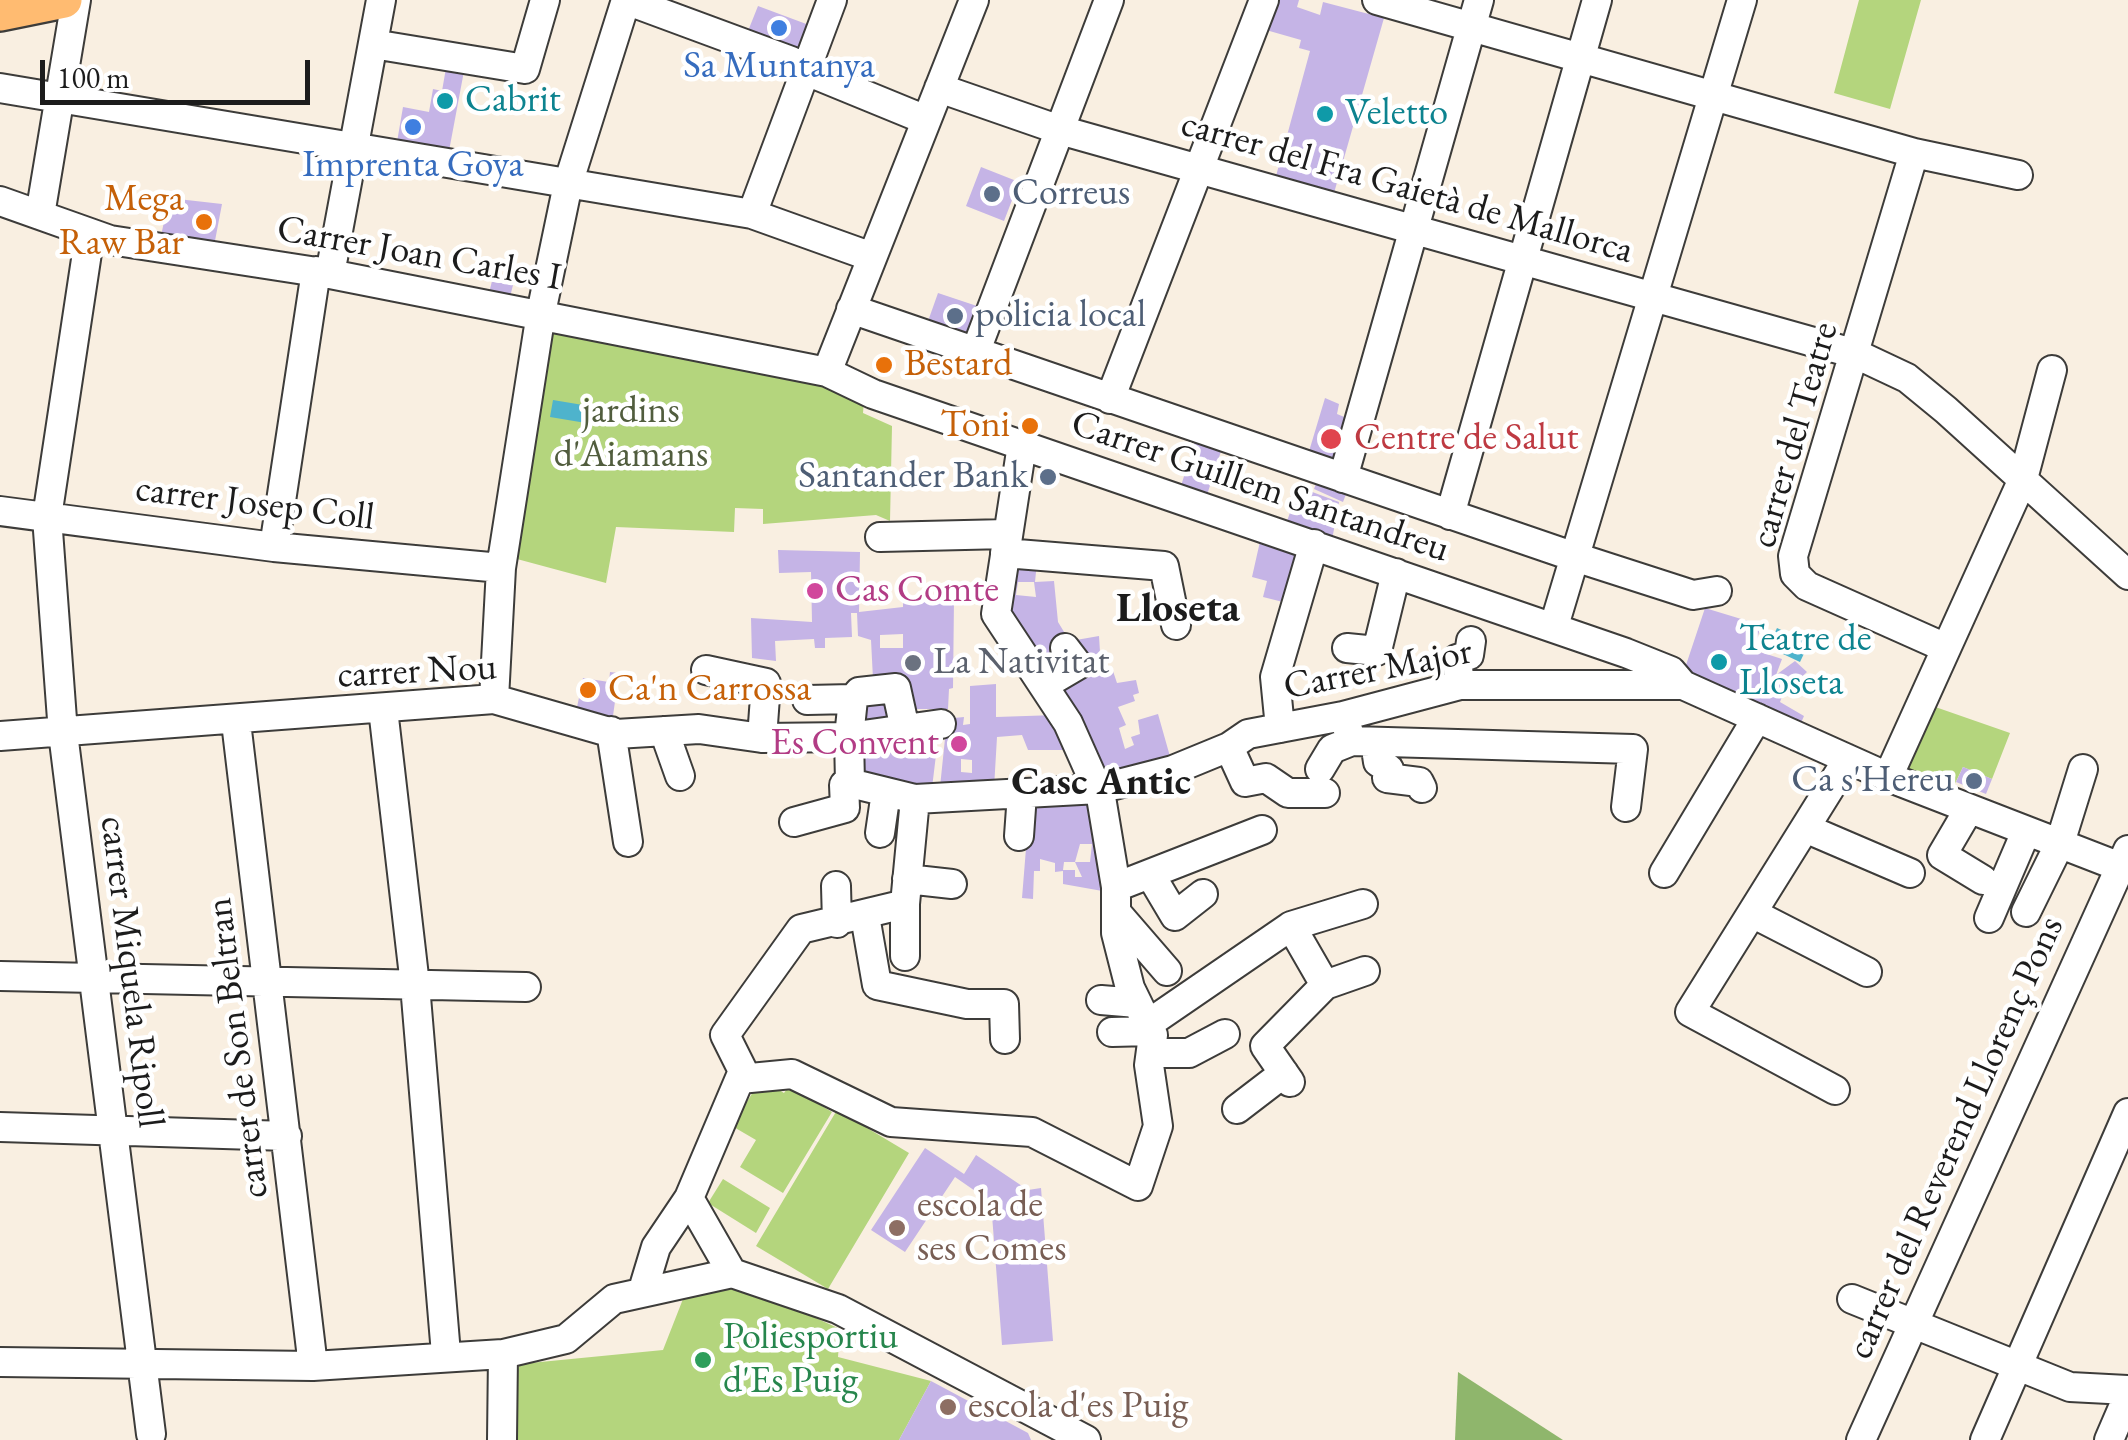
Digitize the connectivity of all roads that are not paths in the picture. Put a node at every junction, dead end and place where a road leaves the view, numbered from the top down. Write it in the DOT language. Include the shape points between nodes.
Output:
graph roads {
  1 [pos="64,0"];
  2 [pos="76,0"];
  3 [pos="381,0"];
  4 [pos="544,0"];
  5 [pos="626,0"];
  6 [pos="832,0"];
  7 [pos="974,0"];
  8 [pos="1109,0"];
  9 [pos="1264,0"];
  10 [pos="1377,0"];
  11 [pos="1597,0"];
  12 [pos="1742,0"];
  13 [pos="0,13"];
  14 [pos="1476,13"];
  15 [pos="373,44"];
  16 [pos="1581,57"];
  17 [pos="804,70"];
  18 [pos="0,88"];
  19 [pos="939,88"];
  20 [pos="1714,95"];
  21 [pos="61,98"];
  22 [pos="926,120"];
  23 [pos="1060,130"];
  24 [pos="354,148"];
  25 [pos="1914,153"];
  26 [pos="1197,168"];
  27 [pos="2018,175"];
  28 [pos="568,184"];
  29 [pos="0,202"];
  30 [pos="752,214"];
  31 [pos="40,215"];
  32 [pos="1414,229"];
  33 [pos="90,233"];
  34 [pos="872,257"];
  35 [pos="1524,259"];
  36 [pos="323,272"];
  37 [pos="1653,295"];
  38 [pos="852,310"];
  39 [pos="542,313"];
  40 [pos="974,353"];
  41 [pos="1856,354"];
  42 [pos="2052,370"];
  43 [pos="827,372"];
  44 [pos="1110,400"];
  45 [pos="1022,446"];
  46 [pos="1342,478"];
  47 [pos="2023,479"];
  48 [pos="0,511"];
  49 [pos="1450,515"];
  50 [pos="47,517"];
  51 [pos="880,537"];
  52 [pos="1006,544"];
  53 [pos="1314,544"];
  54 [pos="274,547"];
  55 [pos="1576,557"];
  56 [pos="501,568"];
  57 [pos="1396,572"];
  58 [pos="2128,575"];
  59 [pos="1717,591"];
  60 [pos="1176,624"];
  61 [pos="1554,626"];
  62 [pos="1471,641"];
  63 [pos="1066,648"];
  64 [pos="1347,648"];
  65 [pos="1946,648"];
  66 [pos="706,670"];
  67 [pos="1677,678"];
  68 [pos="1460,684"];
  69 [pos="1044,686"];
  70 [pos="852,699"];
  71 [pos="494,700"];
  72 [pos="807,700"];
  73 [pos="384,709"];
  74 [pos="1757,718"];
  75 [pos="236,722"];
  76 [pos="942,724"];
  77 [pos="1280,728"];
  78 [pos="905,729"];
  79 [pos="610,731"];
  80 [pos="664,731"];
  81 [pos="63,732"];
  82 [pos="1357,733"];
  83 [pos="0,736"];
  84 [pos="848,737"];
  85 [pos="762,738"];
  86 [pos="1229,747"];
  87 [pos="1839,747"];
  88 [pos="2082,769"];
  89 [pos="680,776"];
  90 [pos="1888,778"];
  91 [pos="850,782"];
  92 [pos="1422,788"];
  93 [pos="1099,789"];
  94 [pos="886,792"];
  95 [pos="1022,794"];
  96 [pos="916,799"];
  97 [pos="1626,807"];
  98 [pos="1968,810"];
  99 [pos="794,822"];
  100 [pos="1805,828"];
  101 [pos="1262,830"];
  102 [pos="880,832"];
  103 [pos="2025,834"];
  104 [pos="1019,836"];
  105 [pos="628,842"];
  106 [pos="2060,843"];
  107 [pos="2126,862"];
  108 [pos="1664,873"];
  109 [pos="1910,873"];
  110 [pos="1150,874"];
  111 [pos="1983,880"];
  112 [pos="952,884"];
  113 [pos="836,886"];
  114 [pos="906,892"];
  115 [pos="1203,894"];
  116 [pos="1116,899"];
  117 [pos="1363,904"];
  118 [pos="2026,912"];
  119 [pos="1752,913"];
  120 [pos="865,916"];
  121 [pos="1989,918"];
  122 [pos="836,923"];
  123 [pos="1291,926"];
  124 [pos="905,956"];
  125 [pos="1167,971"];
  126 [pos="1364,971"];
  127 [pos="1866,972"];
  128 [pos="0,976"];
  129 [pos="92,978"];
  130 [pos="269,982"];
  131 [pos="1326,984"];
  132 [pos="415,985"];
  133 [pos="526,987"];
  134 [pos="1101,1000"];
  135 [pos="1147,1028"];
  136 [pos="1112,1032"];
  137 [pos="1225,1034"];
  138 [pos="1005,1039"];
  139 [pos="740,1079"];
  140 [pos="1835,1090"];
  141 [pos="1236,1109"];
  142 [pos="2128,1114"];
  143 [pos="0,1127"];
  144 [pos="114,1132"];
  145 [pos="286,1136"];
  146 [pos="689,1198"];
  147 [pos="732,1272"];
  148 [pos="643,1290"];
  149 [pos="1852,1299"];
  150 [pos="1911,1326"];
  151 [pos="446,1354"];
  152 [pos="503,1354"];
  153 [pos="0,1362"];
  154 [pos="139,1366"];
  155 [pos="313,1366"];
  156 [pos="2017,1366"];
  157 [pos="2128,1393"];
  158 [pos="152,1434"];
  159 [pos="502,1440"];
  160 [pos="1086,1440"];
  161 [pos="1861,1440"];
  162 [pos="1985,1440"];
  163 [pos="2109,1440"];
  1 -- 13 [label="main road"];
  2 -- 21 [label="street"];
  3 -- 15 [label="street"];
  4 -- 15 [label="street" via="525,70"];
  5 -- 17 [label="street"];
  5 -- 28 [label="street"];
  6 -- 17 [label="street"];
  7 -- 19 [label="street"];
  8 -- 23 [label="street"];
  9 -- 26 [label="street"];
  10 -- 14 [label="street"];
  11 -- 16 [label="street"];
  12 -- 20 [label="street"];
  14 -- 16 [label="street"];
  14 -- 32 [label="street"];
  15 -- 24 [label="street"];
  16 -- 20 [label="street"];
  16 -- 35 [label="street"];
  17 -- 22 [label="street"];
  17 -- 30 [label="street"];
  18 -- 21 [label="street"];
  19 -- 22 [label="street"];
  19 -- 23 [label="street, carrer del Fra Gaietà de Mallorca"];
  20 -- 25 [label="street"];
  20 -- 37 [label="street"];
  21 -- 24 [label="street"];
  21 -- 31 [label="street"];
  22 -- 34 [label="street"];
  23 -- 26 [label="street, carrer del Fra Gaietà de Mallorca"];
  23 -- 40 [label="street"];
  24 -- 28 [label="street"];
  24 -- 36 [label="street"];
  25 -- 27 [label="street"];
  25 -- 41 [label="street, carrer del Teatre"];
  26 -- 32 [label="street, carrer del Fra Gaietà de Mallorca"];
  26 -- 44 [label="street"];
  28 -- 30 [label="street"];
  28 -- 39 [label="street"];
  29 -- 31 [label="street, Carrer Joan Carles I"];
  30 -- 34 [label="street"];
  31 -- 33 [label="street, Carrer Joan Carles I"];
  32 -- 35 [label="street, carrer del Fra Gaietà de Mallorca"];
  32 -- 46 [label="street"];
  33 -- 36 [label="street, Carrer Joan Carles I"];
  33 -- 50 [label="street, carrer Miquela Ripoll"];
  34 -- 38 [label="street"];
  35 -- 37 [label="street, carrer del Fra Gaietà de Mallorca"];
  35 -- 49 [label="street"];
  36 -- 39 [label="street, Carrer Joan Carles I"];
  36 -- 54 [label="street"];
  37 -- 41 [label="street, carrer del Fra Gaietà de Mallorca"];
  37 -- 55 [label="street"];
  38 -- 40 [label="street"];
  38 -- 43 [label="street"];
  39 -- 43 [label="street, Carrer Joan Carles I"];
  39 -- 56 [label="street"];
  40 -- 44 [label="street"];
  41 -- 47 [label="street, carrer del Fra Gaietà de Mallorca" via="1907,378"];
  41 -- 65 [label="street, carrer del Teatre" via="1793,556 1795,574 1807,586"];
  42 -- 47 [label="street"];
  43 -- 45 [label="street, Carrer Guillem Santandreu"];
  44 -- 46 [label="street"];
  45 -- 52 [label="street"];
  45 -- 53 [label="street, Carrer Guillem Santandreu"];
  46 -- 49 [label="street"];
  47 -- 58 [label="street, carrer del Fra Gaietà de Mallorca"];
  47 -- 65 [label="street"];
  48 -- 50 [label="street, carrer Josep Coll"];
  49 -- 55 [label="street"];
  50 -- 54 [label="street, carrer Josep Coll"];
  50 -- 81 [label="street, carrer Miquela Ripoll"];
  51 -- 52 [label="street"];
  52 -- 60 [label="street" via="1164,566"];
  52 -- 69 [label="street" via="996,614"];
  53 -- 57 [label="street, Carrer Guillem Santandreu"];
  53 -- 77 [label="street" via="1275,678"];
  54 -- 56 [label="street, carrer Josep Coll"];
  55 -- 59 [label="street" via="1693,595"];
  55 -- 61 [label="street"];
  56 -- 71 [label="street"];
  57 -- 61 [label="street, Carrer Guillem Santandreu"];
  57 -- 64 [label="street" via="1376,651"];
  61 -- 67 [label="street, Carrer Guillem Santandreu"];
  62 -- 68 [label="street" via="1469,655 1458,659"];
  63 -- 69 [label="street" via="1078,666"];
  65 -- 90 [label="street"];
  66 -- 85 [label="street" via="766,683"];
  67 -- 68 [label="street, Carrer Major"];
  67 -- 74 [label="street, Carrer Guillem Santandreu"];
  68 -- 82 [label="street, Carrer Major"];
  69 -- 93 [label="street"];
  70 -- 72 [label="street"];
  70 -- 78 [label="street" via="859,692 896,688"];
  70 -- 84 [label="street"];
  71 -- 73 [label="street, carrer Nou"];
  71 -- 79 [label="street, carrer Nou"];
  73 -- 75 [label="street, carrer Nou"];
  73 -- 132 [label="street"];
  74 -- 87 [label="street, Carrer Guillem Santandreu"];
  74 -- 108 [label="street"];
  75 -- 81 [label="street, carrer Nou"];
  75 -- 130 [label="street, carrer de Son Beltran"];
  76 -- 78 [label="street, carrer Nou"];
  77 -- 82 [label="street, Carrer Major"];
  77 -- 86 [label="street, Carrer Major" via="1248,734"];
  78 -- 84 [label="street, carrer Nou"];
  79 -- 80 [label="street, carrer Nou"];
  79 -- 105 [label="street"];
  80 -- 85 [label="street, carrer Nou"];
  80 -- 89 [label="street"];
  81 -- 83 [label="street, carrer Nou"];
  81 -- 129 [label="street, carrer Miquela Ripoll"];
  82 -- 86 [label="street" via="1332,749 1322,781 1288,793 1266,778 1245,782"];
  82 -- 92 [label="street" via="1389,769 1387,778"];
  82 -- 97 [label="street" via="1633,749"];
  84 -- 85 [label="street, carrer Nou"];
  84 -- 91 [label="street"];
  86 -- 93 [label="street, Carrer Major"];
  87 -- 90 [label="street, Carrer Guillem Santandreu"];
  87 -- 100 [label="street"];
  88 -- 106 [label="street"];
  90 -- 98 [label="street, Carrer Guillem Santandreu"];
  91 -- 94 [label="street, Carrer Major"];
  91 -- 99 [label="street" via="844,785 845,808"];
  93 -- 95 [label="street, Carrer Major"];
  93 -- 116 [label="street"];
  94 -- 96 [label="street, Carrer Major"];
  94 -- 102 [label="street"];
  95 -- 96 [label="street, Carrer Major"];
  95 -- 104 [label="street"];
  96 -- 114 [label="street"];
  98 -- 103 [label="street, Carrer Guillem Santandreu"];
  98 -- 111 [label="street" via="1942,856"];
  100 -- 109 [label="street"];
  100 -- 119 [label="street"];
  101 -- 110 [label="street"];
  103 -- 106 [label="street, Carrer Guillem Santandreu"];
  103 -- 121 [label="street"];
  106 -- 107 [label="street, Carrer Guillem Santandreu"];
  106 -- 118 [label="street"];
  107 -- 150 [label="street, carrer del Reverend Llorenç Pons"];
  110 -- 115 [label="street" via="1175,916"];
  110 -- 116 [label="street"];
  112 -- 114 [label="street"];
  113 -- 122 [label="street"];
  114 -- 120 [label="street"];
  114 -- 124 [label="street"];
  116 -- 125 [label="street"];
  116 -- 135 [label="street" via="1116,933"];
  117 -- 123 [label="street"];
  119 -- 127 [label="street"];
  119 -- 140 [label="street" via="1690,1012"];
  120 -- 122 [label="street"];
  120 -- 138 [label="street" via="877,985 967,1004 1004,1004"];
  122 -- 139 [label="street" via="801,929 726,1034 743,1071"];
  123 -- 131 [label="street"];
  123 -- 135 [label="street"];
  126 -- 131 [label="street"];
  128 -- 129 [label="street"];
  129 -- 130 [label="street"];
  129 -- 144 [label="street, carrer Miquela Ripoll"];
  130 -- 132 [label="street"];
  130 -- 145 [label="street, carrer de Son Beltran"];
  131 -- 141 [label="street" via="1265,1046 1287,1077"];
  132 -- 133 [label="street"];
  132 -- 151 [label="street"];
  134 -- 135 [label="street"];
  135 -- 136 [label="street"];
  135 -- 137 [label="street" via="1189,1053"];
  135 -- 139 [label="street" via="1158,1126 1138,1186 1032,1132 891,1122 792,1074"];
  139 -- 146 [label="street"];
  142 -- 156 [label="street"];
  143 -- 144 [label="street"];
  144 -- 145 [label="street"];
  144 -- 154 [label="street, carrer Miquela Ripoll"];
  145 -- 155 [label="street, carrer de Son Beltran"];
  146 -- 147 [label="street"];
  146 -- 148 [label="street" via="656,1246"];
  147 -- 148 [label="street"];
  147 -- 160 [label="street" via="838,1309"];
  148 -- 152 [label="street" via="614,1298 566,1339"];
  149 -- 150 [label="street"];
  150 -- 156 [label="street"];
  150 -- 161 [label="street, carrer del Reverend Llorenç Pons"];
  151 -- 152 [label="street"];
  151 -- 155 [label="street"];
  152 -- 159 [label="street"];
  153 -- 154 [label="street"];
  154 -- 155 [label="street"];
  154 -- 158 [label="street, carrer Miquela Ripoll"];
  156 -- 157 [label="street" via="2070,1386"];
  156 -- 162 [label="street"];
  157 -- 163 [label="street"];
}
